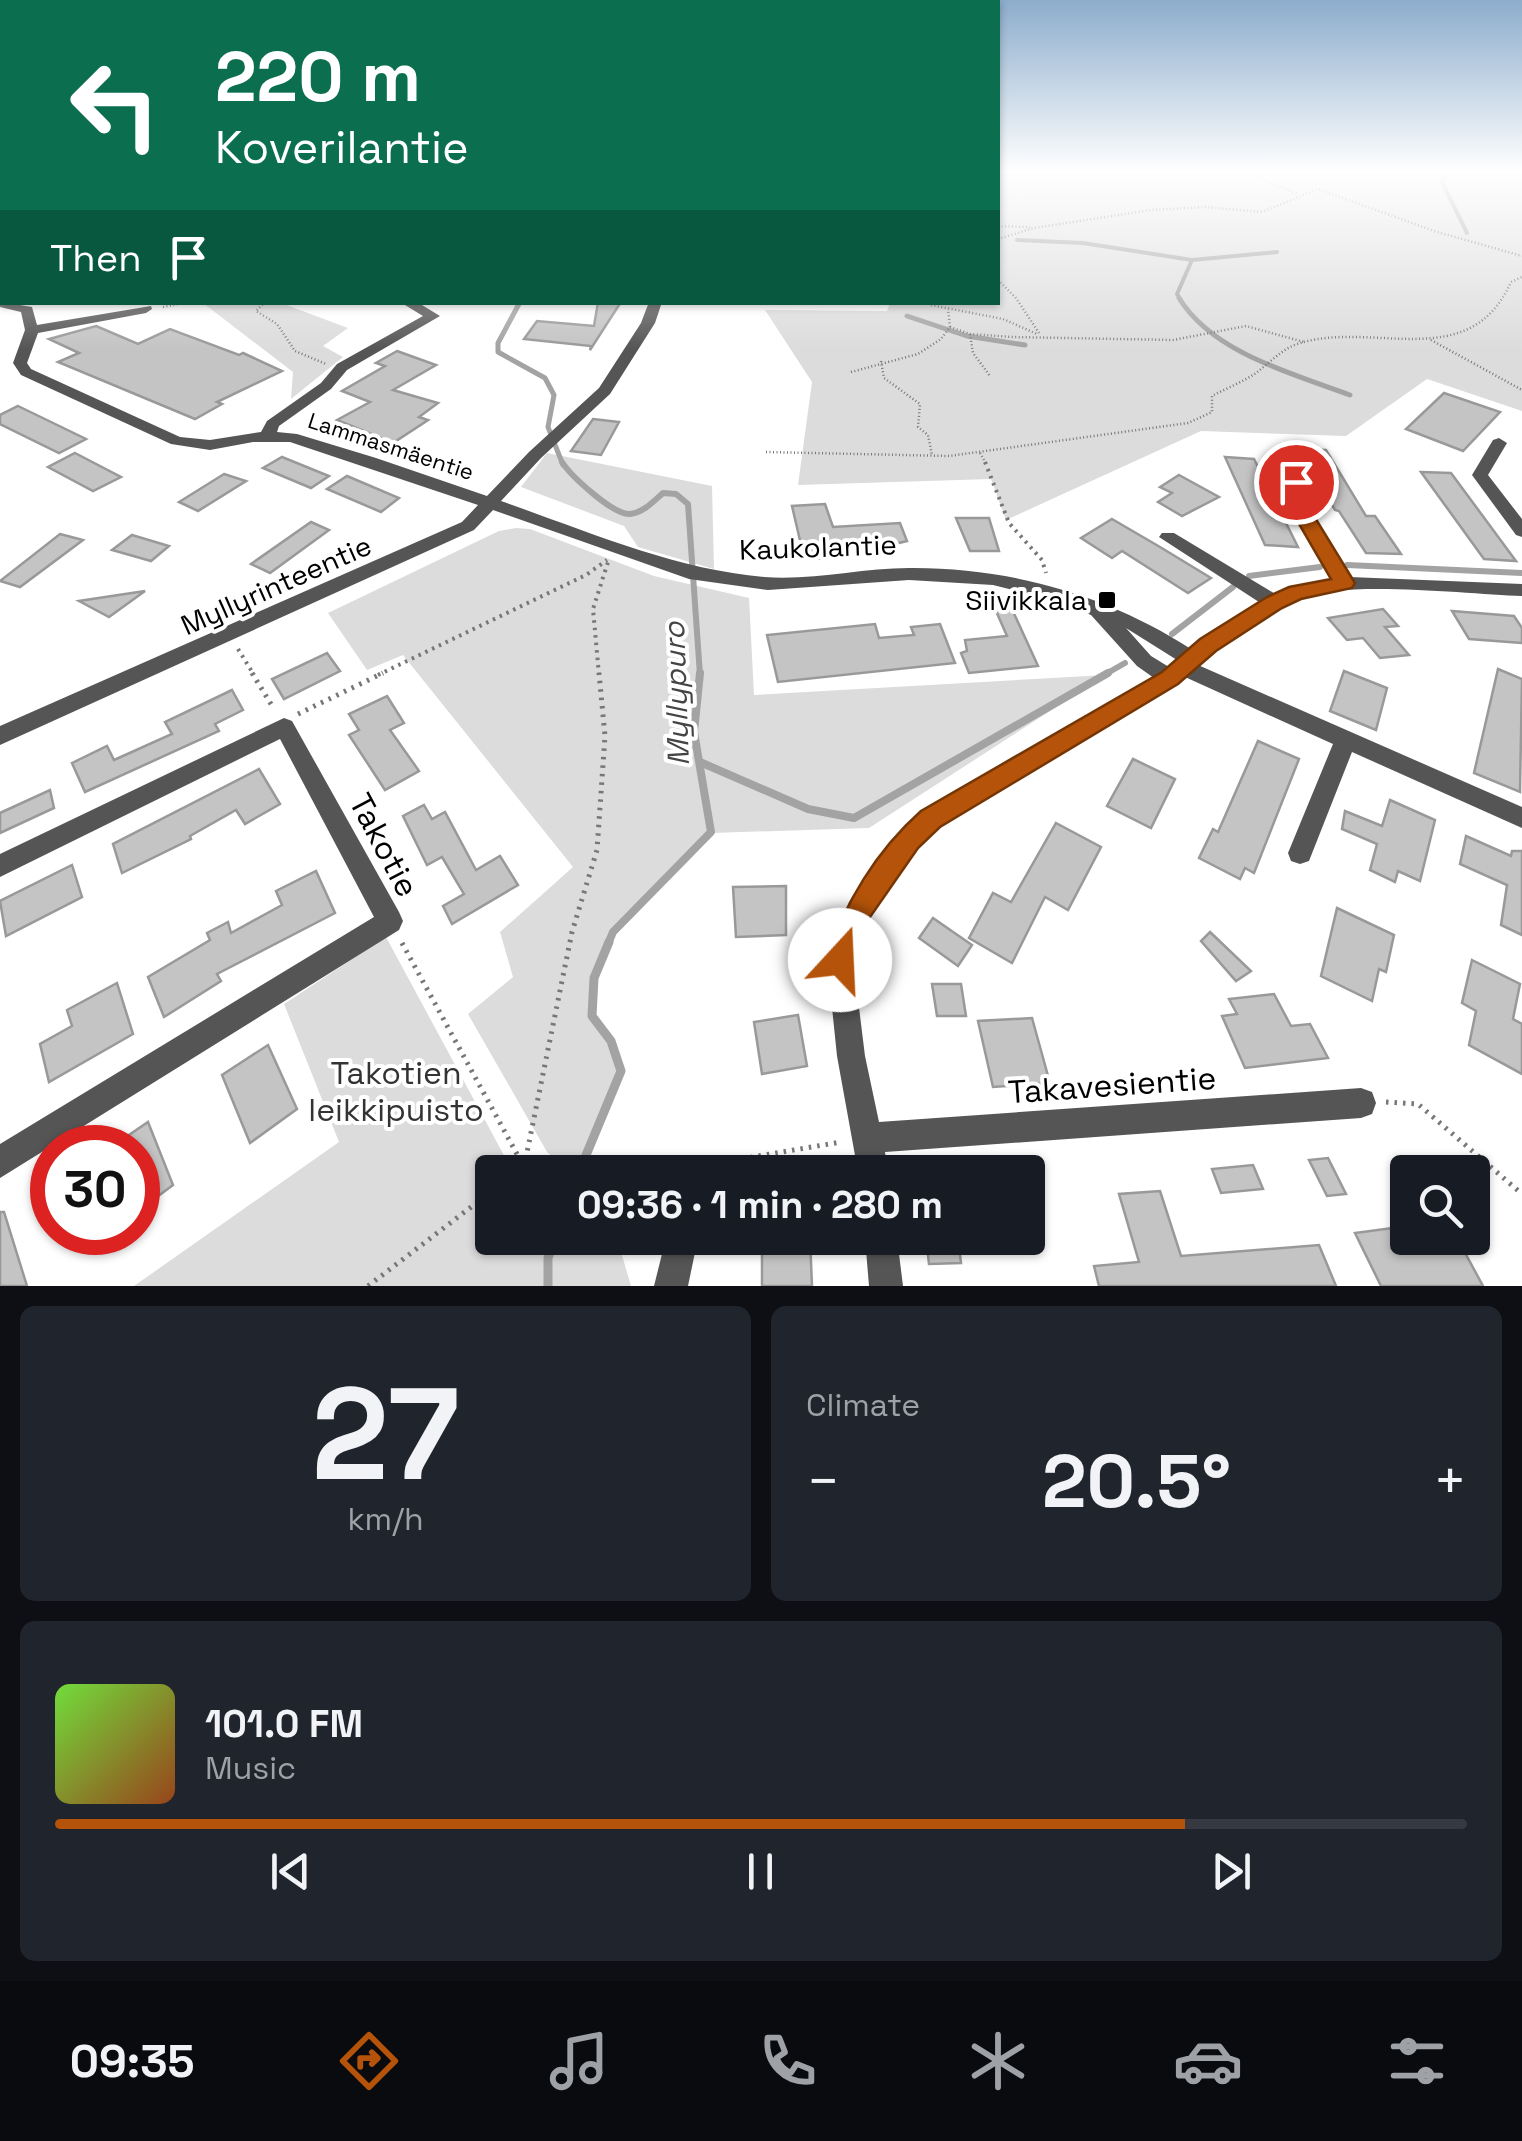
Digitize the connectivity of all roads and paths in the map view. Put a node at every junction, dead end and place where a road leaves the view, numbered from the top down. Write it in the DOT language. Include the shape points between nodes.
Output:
graph roads {
  1 [pos="1028,230"];
  2 [pos="1431,230"];
  3 [pos="1000,239"];
  4 [pos="1522,256"];
  5 [pos="1522,277"];
  6 [pos="1000,281"];
  7 [pos="8,305"];
  8 [pos="170,305"];
  9 [pos="261,305"];
  10 [pos="412,305"];
  11 [pos="655,305"];
  12 [pos="931,305"];
  13 [pos="948,308"];
  14 [pos="146,309"];
  15 [pos="950,327"];
  16 [pos="32,330"];
  17 [pos="970,334"];
  18 [pos="1042,336"];
  19 [pos="1430,339"];
  20 [pos="1057,341"];
  21 [pos="1304,342"];
  22 [pos="882,361"];
  23 [pos="339,371"];
  24 [pos="850,372"];
  25 [pos="990,376"];
  26 [pos="1522,390"];
  27 [pos="268,436"];
  28 [pos="1499,443"];
  29 [pos="766,452"];
  30 [pos="980,452"];
  31 [pos="932,455"];
  32 [pos="1296,482"];
  33 [pos="491,504"];
  34 [pos="1522,531"];
  35 [pos="1168,537"];
  36 [pos="595,551"];
  37 [pos="610,557"];
  38 [pos="1344,583"];
  39 [pos="1038,590"];
  40 [pos="1522,590"];
  41 [pos="1274,602"];
  42 [pos="234,646"];
  43 [pos="1182,669"];
  44 [pos="284,727"];
  45 [pos="0,736"];
  46 [pos="1345,742"];
  47 [pos="1522,818"];
  48 [pos="1300,854"];
  49 [pos="0,866"];
  50 [pos="390,921"];
  51 [pos="1361,1103"];
  52 [pos="868,1138"];
  53 [pos="513,1155"];
  54 [pos="524,1155"];
  55 [pos="765,1155"];
  56 [pos="870,1155"];
  57 [pos="0,1162"];
  58 [pos="1522,1194"];
  59 [pos="475,1205"];
  60 [pos="678,1255"];
  61 [pos="882,1255"];
  62 [pos="368,1286"];
  63 [pos="671,1286"];
  64 [pos="886,1286"];
  1 -- 3 [label="path"];
  2 -- 4 [label="path"];
  5 -- 19 [label="path" via="1511,282 1494,318"];
  6 -- 18 [label="path" via="1013,290"];
  7 -- 16 [label="street" via="27,310"];
  8 -- 14 [label="path"];
  9 -- 23 [label="path" via="256,311 277,324 292,352"];
  10 -- 23 [label="street" via="432,316"];
  11 -- 33 [label="street, Myllyrinteentie" via="606,391"];
  12 -- 13 [label="path"];
  13 -- 15 [label="path"];
  13 -- 18 [label="path" via="1003,319"];
  14 -- 16 [label="street"];
  15 -- 17 [label="path"];
  15 -- 22 [label="path" via="920,357"];
  16 -- 27 [label="street, Lammasmäentie" via="20,363 26,372 78,398 177,441 210,445"];
  17 -- 18 [label="path"];
  17 -- 25 [label="path"];
  18 -- 20 [label="path"];
  18 -- 21 [label="path" via="1174,340 1246,326"];
  19 -- 21 [label="path"];
  19 -- 26 [label="path"];
  21 -- 30 [label="path" via="1212,396 1212,412 1188,422"];
  22 -- 24 [label="path"];
  22 -- 31 [label="path" via="884,378 920,404 918,428 928,436"];
  23 -- 27 [label="street" via="272,424"];
  27 -- 33 [label="street, Lammasmäentie" via="370,460"];
  28 -- 34 [label="street" via="1480,475"];
  29 -- 31 [label="path"];
  30 -- 31 [label="path"];
  30 -- 39 [label="path" via="1010,522 1042,560 1047,576"];
  32 -- 38 [label="street" via="1294,498"];
  33 -- 39 [label="street, Kaukolantie" via="660,564 753,584 946,574"];
  33 -- 45 [label="street, Myllyrinteentie" via="468,526 416,552"];
  35 -- 41 [label="street"];
  36 -- 37 [label="path"];
  37 -- 44 [label="path" via="586,575 302,709"];
  37 -- 54 [label="path" via="593,608 605,736 597,850 572,932"];
  38 -- 40 [label="street"];
  38 -- 41 [label="street"];
  39 -- 43 [label="street, Kaukolantie" via="1096,609 1144,661"];
  41 -- 43 [label="street"];
  42 -- 44 [label="path"];
  43 -- 46 [label="street, Kaukolantie"];
  43 -- 52 [label="street" via="931,819 858,910 840,960"];
  44 -- 49 [label="street"];
  44 -- 50 [label="street, Takotie"];
  46 -- 47 [label="street, Kaukolantie"];
  46 -- 48 [label="street"];
  50 -- 53 [label="path"];
  50 -- 57 [label="street, Takotie"];
  51 -- 52 [label="street, Takavesientie"];
  51 -- 58 [label="path" via="1418,1104"];
  52 -- 55 [label="path"];
  52 -- 56 [label="street"];
  59 -- 62 [label="path"];
  60 -- 63 [label="street"];
  61 -- 64 [label="street"];
}
